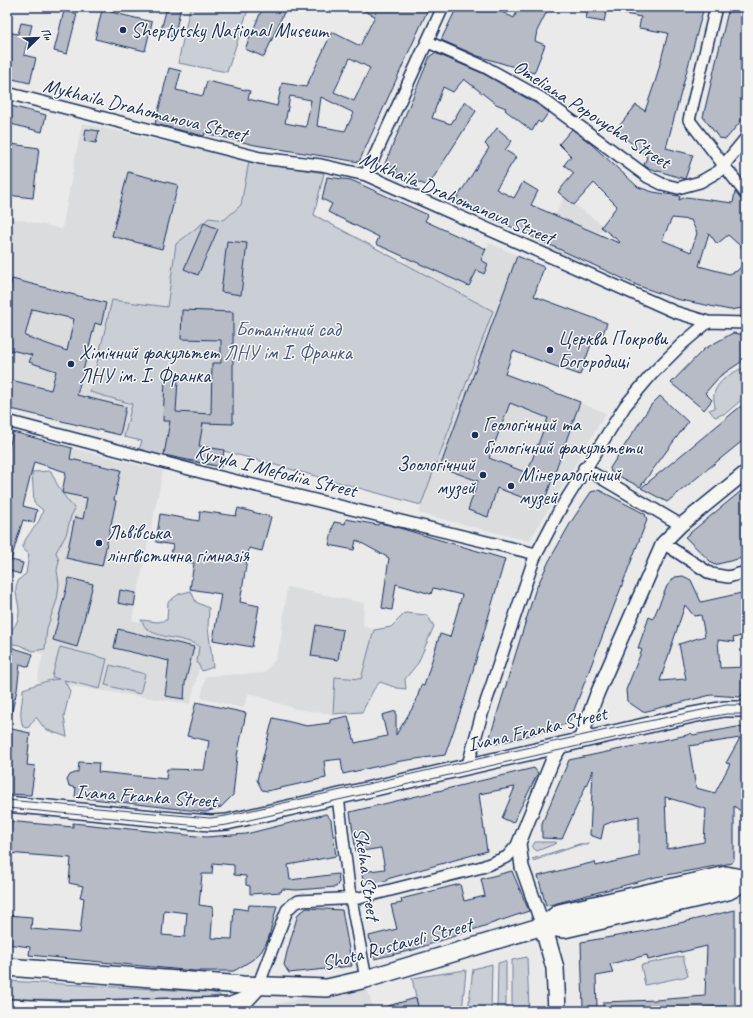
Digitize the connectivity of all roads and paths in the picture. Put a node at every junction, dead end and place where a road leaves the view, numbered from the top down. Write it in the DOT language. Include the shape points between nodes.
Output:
graph roads {
  1 [pos="443,7"];
  2 [pos="716,7"];
  3 [pos="428,42"];
  4 [pos="7,93"];
  5 [pos="746,138"];
  6 [pos="724,166"];
  7 [pos="366,174"];
  8 [pos="746,194"];
  9 [pos="708,322"];
  10 [pos="746,323"];
  11 [pos="7,421"];
  12 [pos="584,468"];
  13 [pos="746,472"];
  14 [pos="681,525"];
  15 [pos="664,544"];
  16 [pos="536,554"];
  17 [pos="746,572"];
  18 [pos="746,709"];
  19 [pos="580,740"];
  20 [pos="562,744"];
  21 [pos="468,766"];
  22 [pos="333,798"];
  23 [pos="7,804"];
  24 [pos="518,843"];
  25 [pos="746,880"];
  26 [pos="351,898"];
  27 [pos="543,926"];
  28 [pos="7,967"];
  29 [pos="366,979"];
  30 [pos="258,986"];
  31 [pos="7,1008"];
  32 [pos="557,1011"];
  1 -- 3 [label="street"];
  2 -- 6 [label="street" via="689,120"];
  3 -- 6 [label="street, Omeliana Popovycha Street" via="485,67 541,98 648,177 662,184 678,188 700,182"];
  3 -- 7 [label="street"];
  4 -- 7 [label="street, Mykhaila Drahomanova Street" via="260,158 321,165"];
  5 -- 6 [label="street, Omeliana Popovycha Street"];
  6 -- 8 [label="street"];
  7 -- 9 [label="street, Mykhaila Drahomanova Street" via="675,312"];
  9 -- 10 [label="street, Mykhaila Drahomanova Street"];
  9 -- 12 [label="street" via="682,344 625,406"];
  11 -- 16 [label="street, Kyryla I Mefodiia Street" via="208,474"];
  12 -- 14 [label="street"];
  12 -- 16 [label="street"];
  13 -- 14 [label="street"];
  14 -- 15 [label="street"];
  15 -- 17 [label="street" via="711,574 728,577"];
  15 -- 19 [label="street" via="597,694"];
  16 -- 21 [label="street" via="481,717"];
  18 -- 19 [label="main road, Ivana Franka Street" via="724,709"];
  19 -- 20 [label="main road, Ivana Franka Street"];
  20 -- 21 [label="main road, Ivana Franka Street"];
  20 -- 24 [label="street" via="553,759"];
  21 -- 22 [label="main road, Ivana Franka Street"];
  22 -- 23 [label="main road, Ivana Franka Street" via="252,817 211,823"];
  22 -- 26 [label="street, Skelna Street"];
  24 -- 26 [label="street" via="507,857 482,867"];
  24 -- 27 [label="street" via="522,867"];
  25 -- 27 [label="main road, Shota Rustaveli Street" via="728,891 564,929"];
  26 -- 29 [label="street, Skelna Street"];
  26 -- 30 [label="street" via="299,901 293,904 288,910"];
  27 -- 29 [label="main road, Shota Rustaveli Street"];
  27 -- 32 [label="main road" via="555,968"];
  28 -- 30 [label="main road, Shota Rustaveli Street"];
  29 -- 30 [label="main road, Shota Rustaveli Street" via="327,988"];
  30 -- 31 [label="main road" via="244,1001 231,1006 61,1010"];
}
